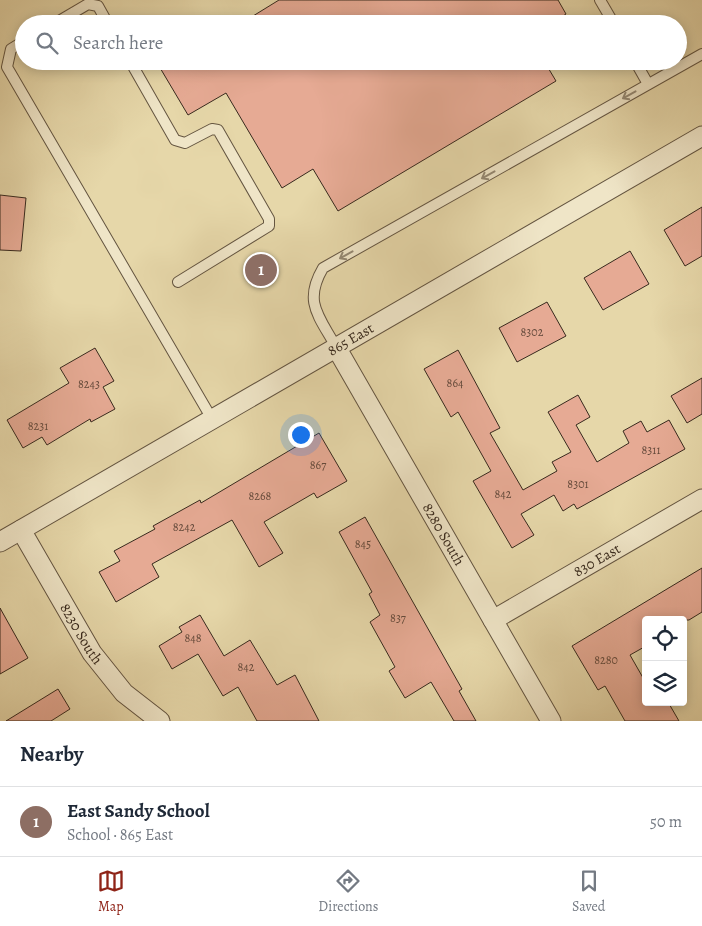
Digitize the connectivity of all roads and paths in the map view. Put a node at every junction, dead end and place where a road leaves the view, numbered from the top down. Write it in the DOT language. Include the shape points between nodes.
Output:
graph roads {
  1 [pos="600,0"];
  2 [pos="69,15"];
  3 [pos="103,15"];
  4 [pos="609,15"];
  5 [pos="15,47"];
  6 [pos="702,54"];
  7 [pos="687,62"];
  8 [pos="135,70"];
  9 [pos="640,70"];
  10 [pos="673,70"];
  11 [pos="648,84"];
  12 [pos="702,136"];
  13 [pos="178,282"];
  14 [pos="336,347"];
  15 [pos="212,419"];
  16 [pos="702,499"];
  17 [pos="21,530"];
  18 [pos="0,542"];
  19 [pos="492,620"];
  20 [pos="160,721"];
  21 [pos="551,721"];
  1 -- 4 [label="lane"];
  2 -- 3 [label="lane" via="88,4 98,6"];
  5 -- 15 [label="lane" via="11,49 7,67"];
  6 -- 7 [label="lane"];
  8 -- 13 [label="lane" via="175,140 185,143 212,129 218,130 269,219 270,226"];
  9 -- 11 [label="lane"];
  10 -- 11 [label="lane"];
  11 -- 14 [label="lane, one-way" via="323,268 312,297"];
  12 -- 14 [label="street, 865 East"];
  14 -- 15 [label="street, 865 East"];
  14 -- 19 [label="street, 8280 South"];
  15 -- 17 [label="street, 865 East"];
  16 -- 19 [label="street, 830 East"];
  17 -- 18 [label="street, 865 East"];
  17 -- 20 [label="street, 8230 South" via="92,653 124,693"];
  19 -- 21 [label="street, 8280 South"];
}
